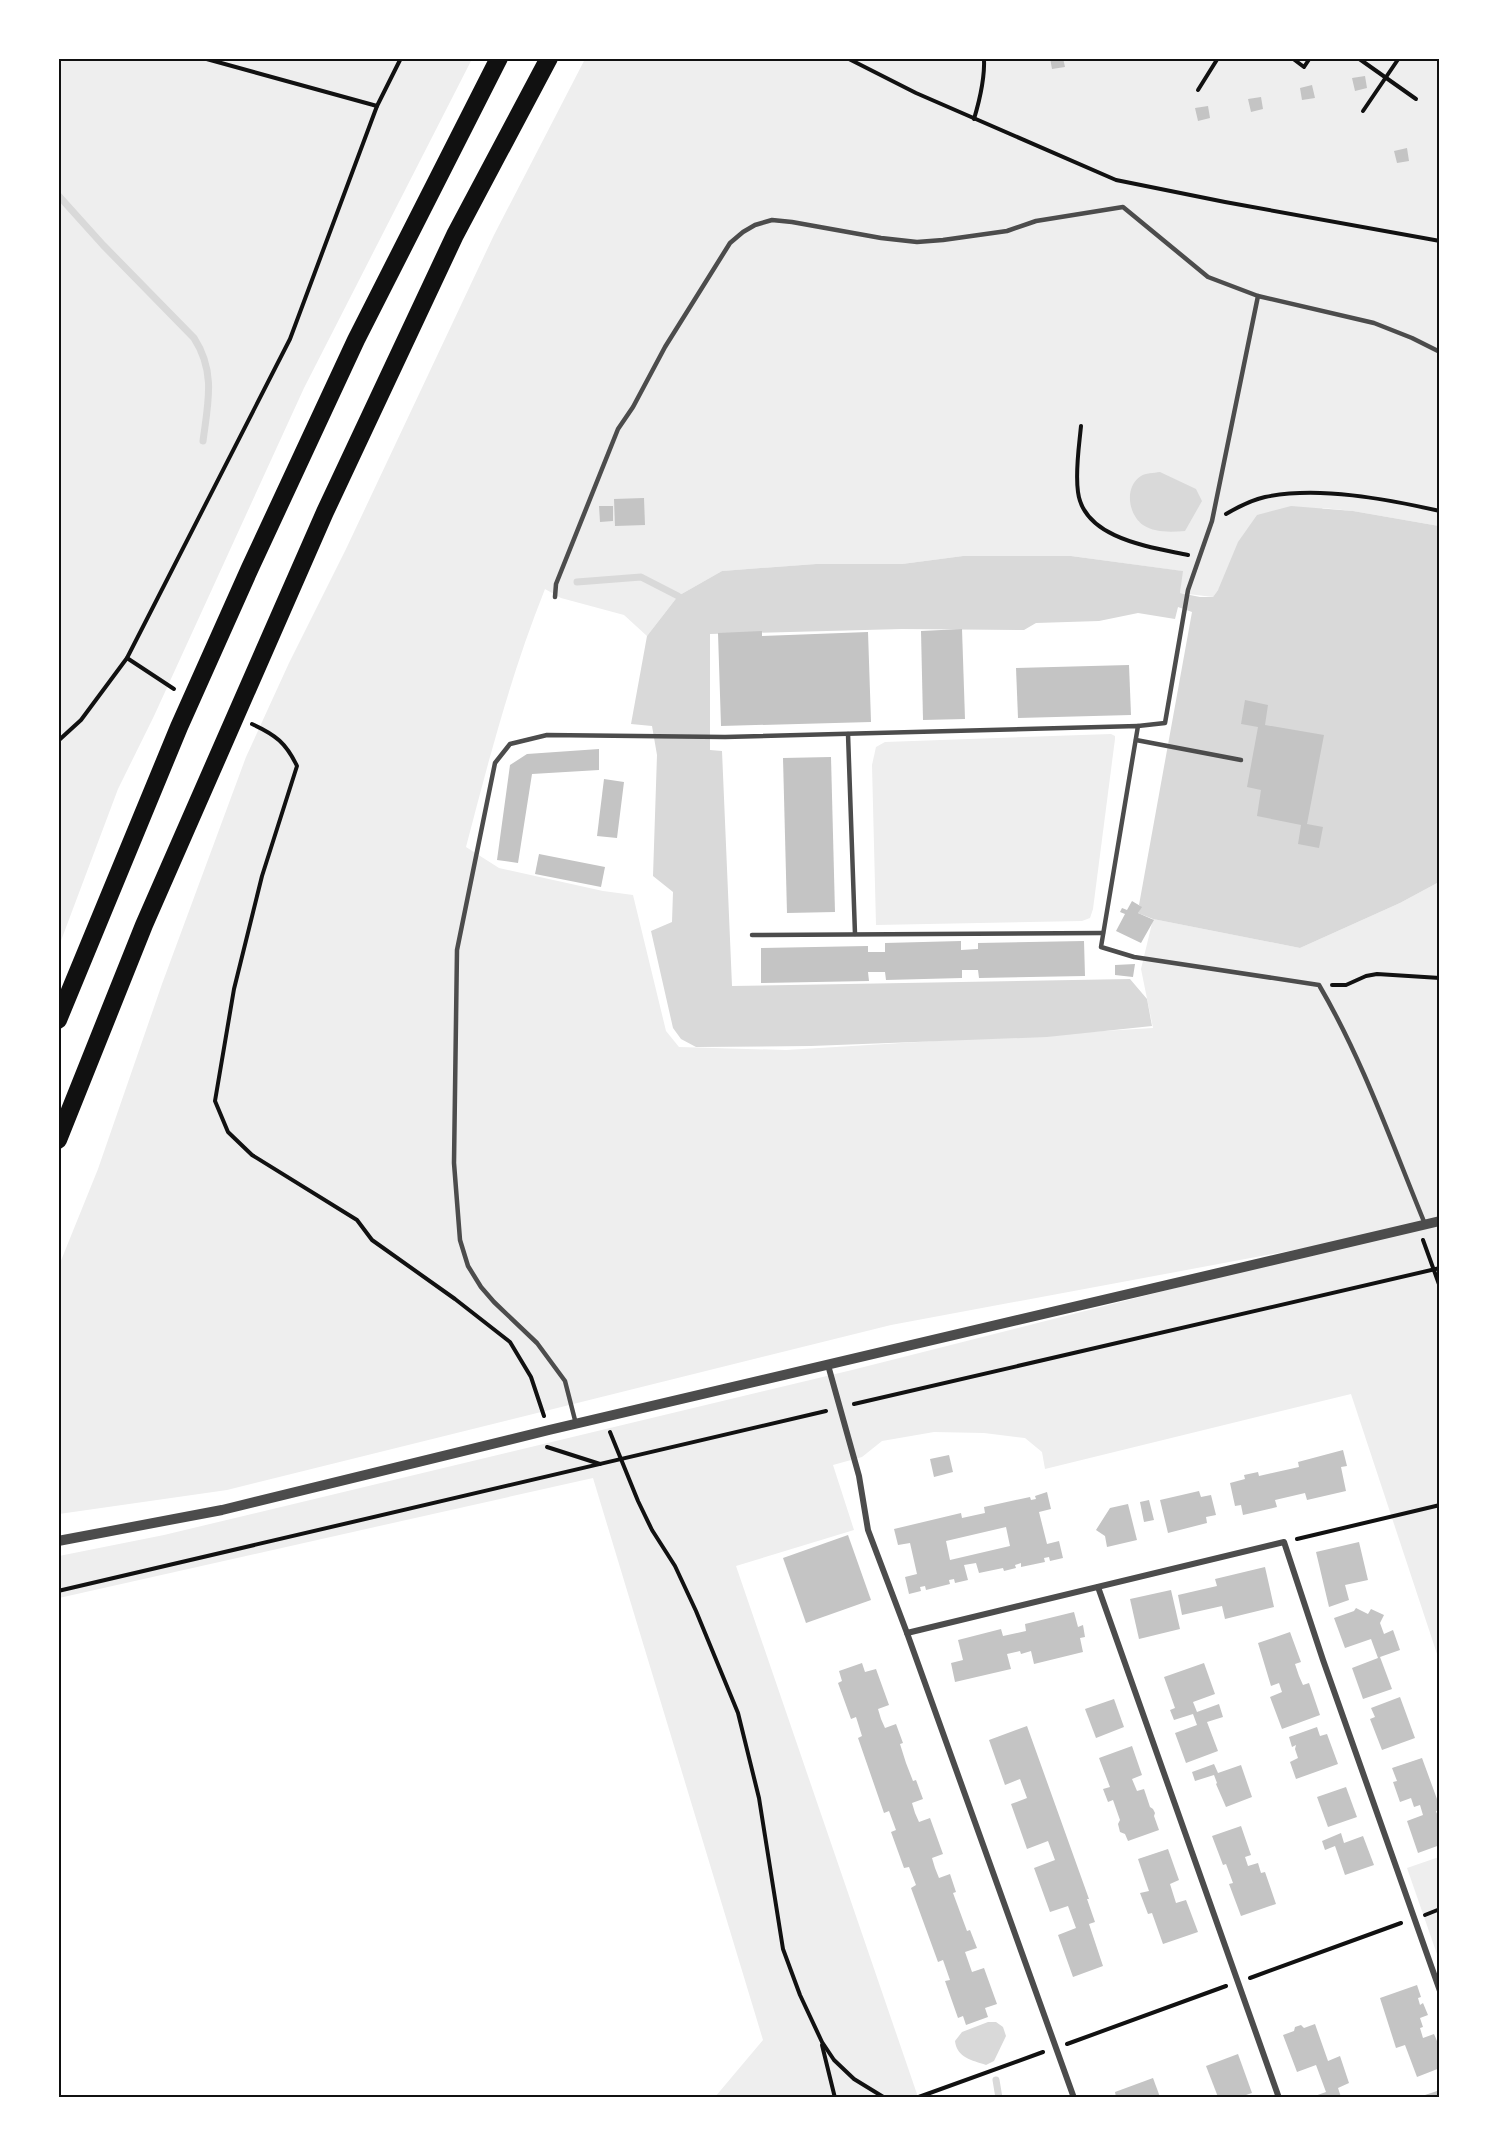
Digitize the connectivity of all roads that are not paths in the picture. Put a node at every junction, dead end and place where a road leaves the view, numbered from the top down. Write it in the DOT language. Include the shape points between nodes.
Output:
graph roads {
  1 [pos="499,58"];
  2 [pos="549,58"];
  3 [pos="1258,296"];
  4 [pos="1440,352"];
  5 [pos="555,597"];
  6 [pos="1138,726"];
  7 [pos="848,734"];
  8 [pos="1136,740"];
  9 [pos="1241,760"];
  10 [pos="1103,933"];
  11 [pos="752,934"];
  12 [pos="855,934"];
  13 [pos="58,1020"];
  14 [pos="58,1140"];
  15 [pos="1440,1221"];
  16 [pos="1422,1225"];
  17 [pos="828,1365"];
  18 [pos="576,1424"];
  19 [pos="58,1541"];
  20 [pos="1098,1587"];
  21 [pos="907,1633"];
  22 [pos="1440,1991"];
  23 [pos="1074,2097"];
  24 [pos="1279,2097"];
  1 -- 13 [label="highway" via="356,340 179,727"];
  2 -- 14 [label="highway" via="455,235 330,502 144,925"];
  3 -- 4 [label="lane" via="1374,323"];
  3 -- 5 [label="lane" via="1208,277 1123,207 1036,221 1007,231 917,242 792,222 772,220 755,225 737,237 723,254 618,429 556,584"];
  3 -- 6 [label="lane" via="1212,521 1188,590 1165,723"];
  6 -- 7 [label="lane"];
  6 -- 8 [label="lane"];
  7 -- 12 [label="lane"];
  7 -- 18 [label="lane" via="547,735 510,744 495,763 457,950 454,1163 460,1240 468,1266 481,1287 537,1342 565,1381"];
  8 -- 9 [label="lane"];
  8 -- 10 [label="lane"];
  10 -- 12 [label="lane"];
  10 -- 16 [label="lane" via="1101,947 1134,957 1319,985 1369,1088"];
  11 -- 12 [label="lane"];
  15 -- 16 [label="street"];
  16 -- 17 [label="street"];
  17 -- 18 [label="street"];
  17 -- 21 [label="street" via="859,1476 868,1530"];
  18 -- 19 [label="street" via="222,1510"];
  20 -- 21 [label="street"];
  20 -- 22 [label="street" via="1284,1542"];
  20 -- 24 [label="street"];
  21 -- 23 [label="street"];
}
